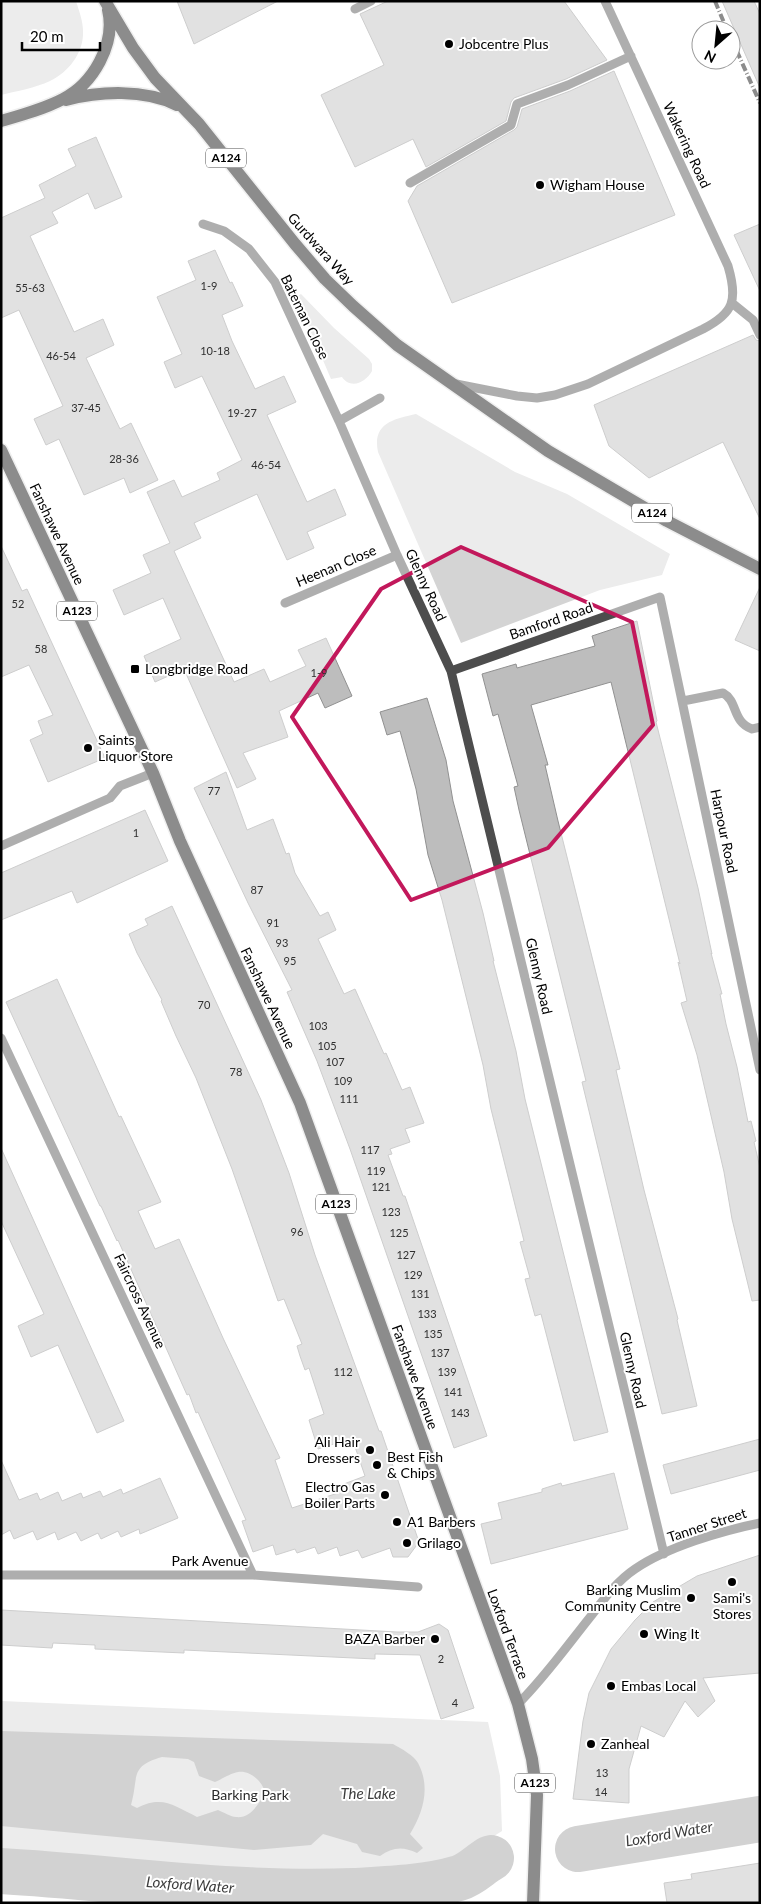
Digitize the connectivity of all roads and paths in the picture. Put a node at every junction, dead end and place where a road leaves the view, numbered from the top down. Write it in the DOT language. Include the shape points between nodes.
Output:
graph roads {
  1 [pos="105,1"];
  2 [pos="371,1"];
  3 [pos="605,1"];
  4 [pos="355,9"];
  5 [pos="631,56"];
  6 [pos="48,106"];
  7 [pos="189,113"];
  8 [pos="3,121"];
  9 [pos="410,183"];
  10 [pos="203,224"];
  11 [pos="732,303"];
  12 [pos="760,335"];
  13 [pos="452,384"];
  14 [pos="380,398"];
  15 [pos="339,421"];
  16 [pos="1,450"];
  17 [pos="397,555"];
  18 [pos="760,569"];
  19 [pos="660,597"];
  20 [pos="285,603"];
  21 [pos="451,671"];
  22 [pos="683,701"];
  23 [pos="760,727"];
  24 [pos="153,773"];
  25 [pos="1,846"];
  26 [pos="1,1038"];
  27 [pos="760,1070"];
  28 [pos="760,1524"];
  29 [pos="664,1554"];
  30 [pos="1,1575"];
  31 [pos="253,1575"];
  32 [pos="470,1575"];
  33 [pos="418,1587"];
  34 [pos="518,1704"];
  35 [pos="533,1903"];
  1 -- 6 [label="main road" via="110,22 101,60 85,82 64,99"];
  1 -- 7 [label="main road, Gurdwara Way / A124" via="142,62"];
  2 -- 4 [label="street"];
  3 -- 5 [label="street, Wakering Road"];
  5 -- 9 [label="street" via="517,104 511,125"];
  5 -- 11 [label="street, Wakering Road" via="728,266 733,287"];
  6 -- 7 [label="main road, Gurdwara Way / A124" via="83,96 132,94 170,102"];
  6 -- 8 [label="main road"];
  7 -- 13 [label="main road, Gurdwara Way / A124" via="325,279 397,345"];
  10 -- 15 [label="street, Bateman Close" via="224,231 249,249 275,282"];
  11 -- 12 [label="street" via="753,320"];
  11 -- 13 [label="street, Gurdwara Way" via="720,320 703,329 588,384 555,395 537,398"];
  13 -- 18 [label="main road, Gurdwara Way / A124" via="548,451 667,521"];
  14 -- 15 [label="street"];
  15 -- 17 [label="street, Glenny Road"];
  16 -- 24 [label="main road, Fanshawe Avenue / A123"];
  17 -- 20 [label="street, Heenan Close"];
  17 -- 21 [label="street, Glenny Road"];
  19 -- 21 [label="street, Bamford Road"];
  19 -- 22 [label="street, Harpour Road"];
  21 -- 29 [label="street, Glenny Road"];
  22 -- 23 [label="street" via="723,693 730,699 740,722 752,728"];
  22 -- 27 [label="street, Harpour Road"];
  24 -- 25 [label="street" via="120,786 110,798"];
  24 -- 32 [label="main road, Fanshawe Avenue / A123" via="180,841 300,1103"];
  26 -- 31 [label="street, Faircross Avenue"];
  28 -- 29 [label="street, Tanner Street" via="693,1542"];
  29 -- 34 [label="street, Tanner Street" via="634,1569 612,1589 542,1679"];
  30 -- 31 [label="street, Park Avenue"];
  31 -- 33 [label="street, Park Avenue"];
  32 -- 34 [label="main road, Loxford Terrace / A123"];
  34 -- 35 [label="main road, A123" via="537,1795"];
}
